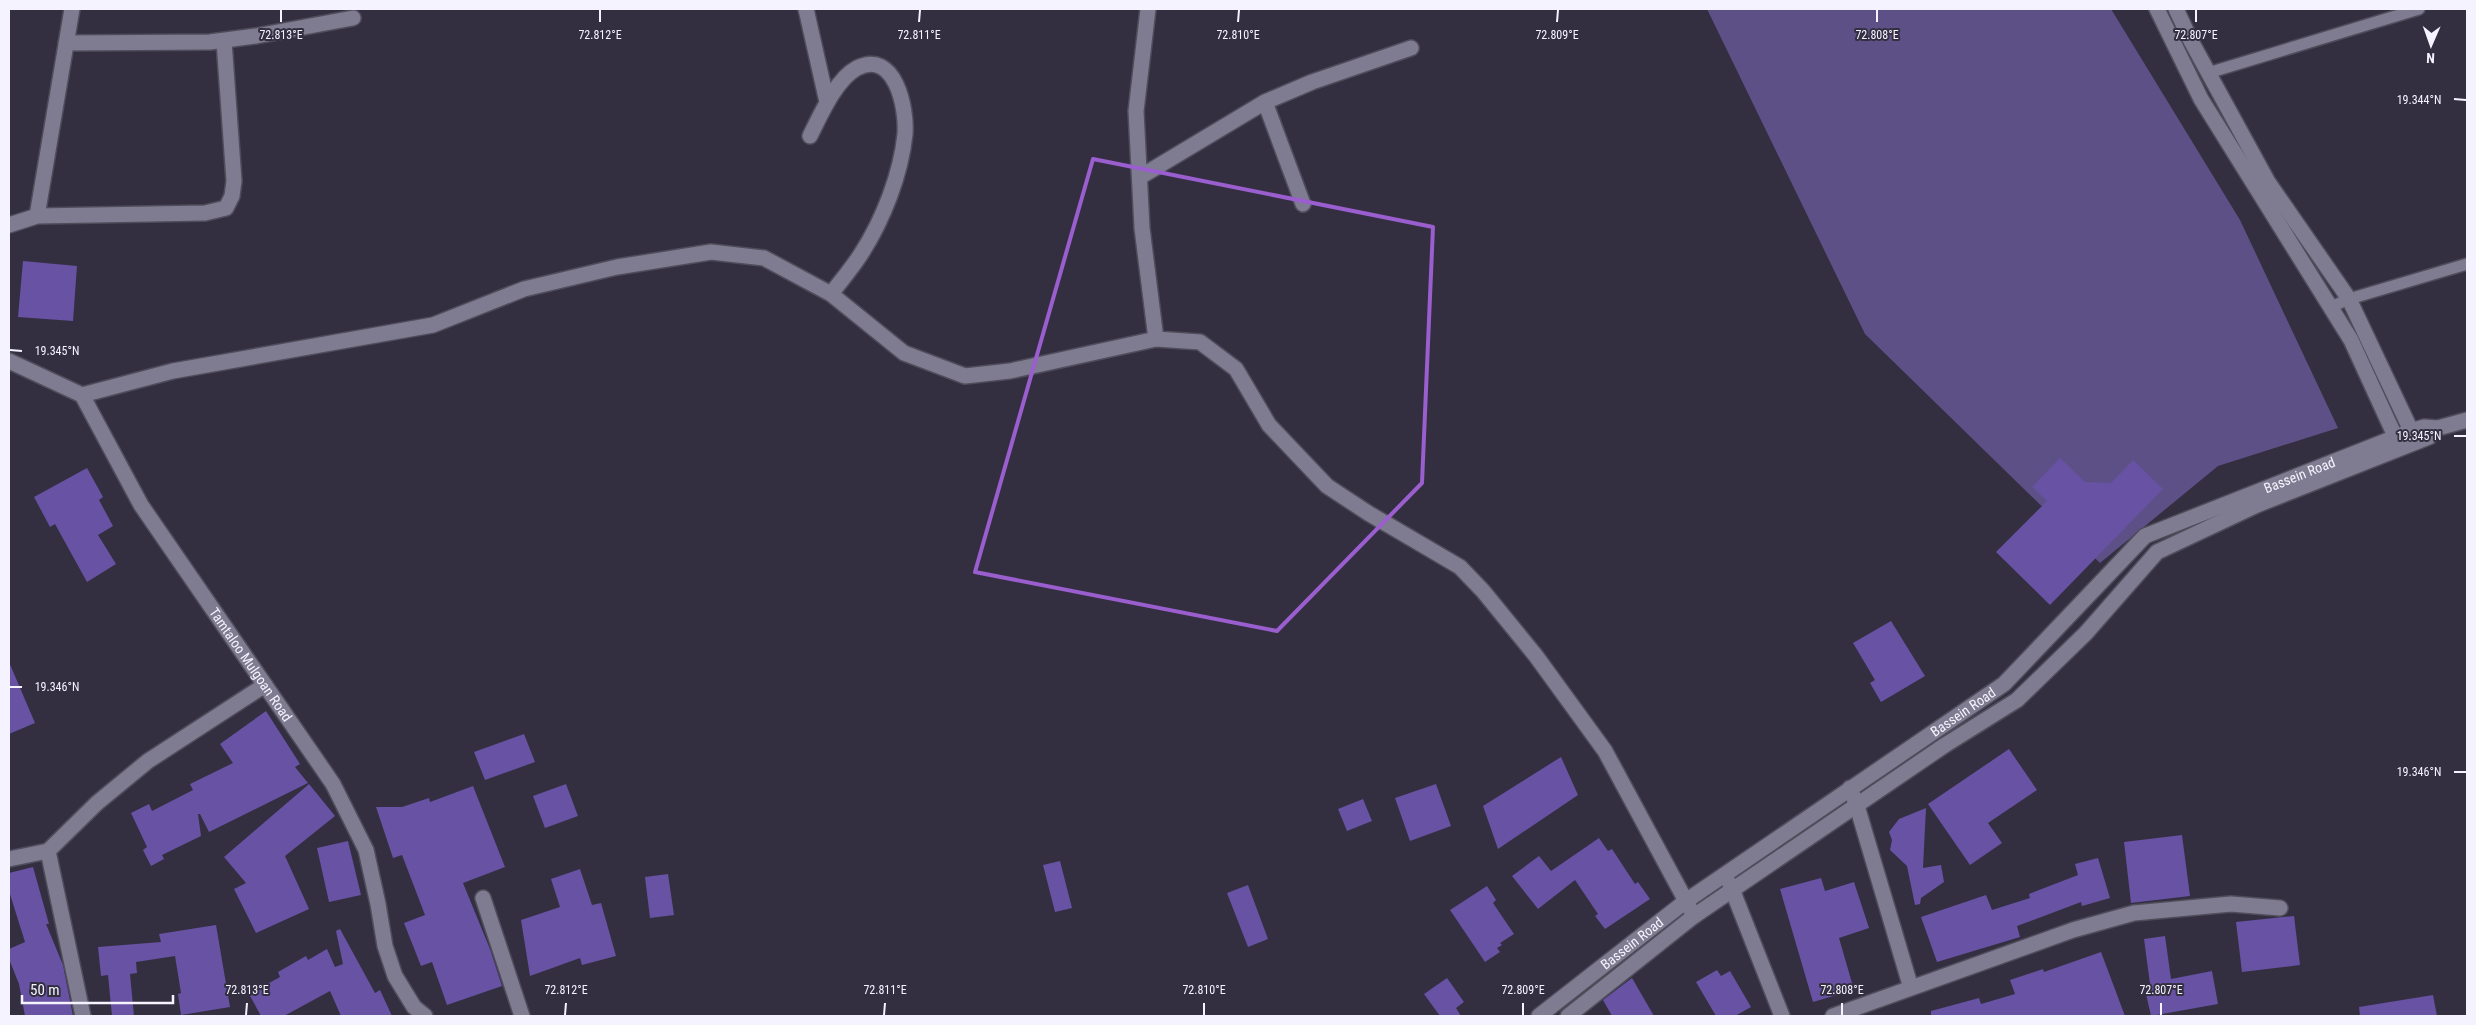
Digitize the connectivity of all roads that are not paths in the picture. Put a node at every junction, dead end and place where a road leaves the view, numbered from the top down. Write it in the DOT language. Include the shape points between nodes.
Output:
graph roads {
  1 [pos="72,9"];
  2 [pos="806,9"];
  3 [pos="1148,9"];
  4 [pos="2157,9"];
  5 [pos="2176,9"];
  6 [pos="2419,9"];
  7 [pos="354,18"];
  8 [pos="224,41"];
  9 [pos="66,43"];
  10 [pos="1411,48"];
  11 [pos="2208,73"];
  12 [pos="827,102"];
  13 [pos="1265,102"];
  14 [pos="810,136"];
  15 [pos="1140,177"];
  16 [pos="1303,204"];
  17 [pos="37,216"];
  18 [pos="9,225"];
  19 [pos="2467,264"];
  20 [pos="831,294"];
  21 [pos="2349,299"];
  22 [pos="2331,307"];
  23 [pos="1156,339"];
  24 [pos="9,360"];
  25 [pos="82,394"];
  26 [pos="2467,420"];
  27 [pos="2414,437"];
  28 [pos="2398,443"];
  29 [pos="265,685"];
  30 [pos="1850,788"];
  31 [pos="1857,806"];
  32 [pos="48,851"];
  33 [pos="9,859"];
  34 [pos="1726,873"];
  35 [pos="1733,892"];
  36 [pos="483,898"];
  37 [pos="1686,901"];
  38 [pos="2280,908"];
  39 [pos="1694,916"];
  40 [pos="1911,988"];
  41 [pos="83,1016"];
  42 [pos="425,1016"];
  43 [pos="522,1016"];
  44 [pos="1539,1016"];
  45 [pos="1568,1016"];
  46 [pos="1782,1016"];
  47 [pos="1833,1016"];
  1 -- 9 [label="street"];
  2 -- 12 [label="street"];
  3 -- 15 [label="street" via="1136,111"];
  4 -- 22 [label="street" via="2201,99"];
  5 -- 11 [label="street"];
  6 -- 11 [label="lane"];
  7 -- 8 [label="street"];
  8 -- 9 [label="street"];
  8 -- 17 [label="street" via="234,181 226,208 205,213"];
  9 -- 17 [label="street"];
  10 -- 13 [label="street"];
  11 -- 21 [label="street" via="2268,182"];
  12 -- 14 [label="street"];
  12 -- 20 [label="street" via="857,68 872,65 883,69 893,76 902,95 905,132 899,168 882,213 862,254"];
  13 -- 15 [label="street"];
  13 -- 16 [label="street"];
  15 -- 23 [label="street" via="1142,228"];
  17 -- 18 [label="street"];
  19 -- 21 [label="lane"];
  20 -- 23 [label="street" via="904,353 966,376 1010,371"];
  20 -- 25 [label="street" via="764,258 711,252 617,267 524,289 433,325 173,371"];
  21 -- 22 [label="lane"];
  21 -- 27 [label="street"];
  22 -- 28 [label="street"];
  23 -- 37 [label="street" via="1200,342 1236,369 1269,424 1327,486 1374,518 1460,567 1483,591 1536,656 1605,751"];
  24 -- 25 [label="street"];
  25 -- 29 [label="street, Tamtaloo Mulgoan Road" via="142,504"];
  26 -- 27 [label="street, Bassein Road" via="2438,428 2424,427"];
  27 -- 28 [label="street, Bassein Road"];
  28 -- 30 [label="street, Bassein Road" via="2145,536 2004,684"];
  28 -- 31 [label="street, Bassein Road" via="2157,552 2086,633 2017,700"];
  29 -- 32 [label="street" via="148,761 97,803"];
  29 -- 42 [label="street, Tamtaloo Mulgoan Road" via="333,784 366,850 384,946 395,976 414,1007"];
  30 -- 31 [label="street"];
  30 -- 34 [label="street, Bassein Road"];
  31 -- 35 [label="street, Bassein Road"];
  31 -- 40 [label="street"];
  32 -- 33 [label="street"];
  32 -- 41 [label="street"];
  34 -- 35 [label="street"];
  34 -- 37 [label="street, Bassein Road"];
  35 -- 39 [label="street, Bassein Road"];
  35 -- 46 [label="street"];
  36 -- 43 [label="street"];
  37 -- 39 [label="street"];
  37 -- 44 [label="street, Bassein Road"];
  38 -- 40 [label="street" via="2231,904 2134,913 2073,930"];
  39 -- 45 [label="street, Bassein Road"];
  40 -- 47 [label="street"];
}
